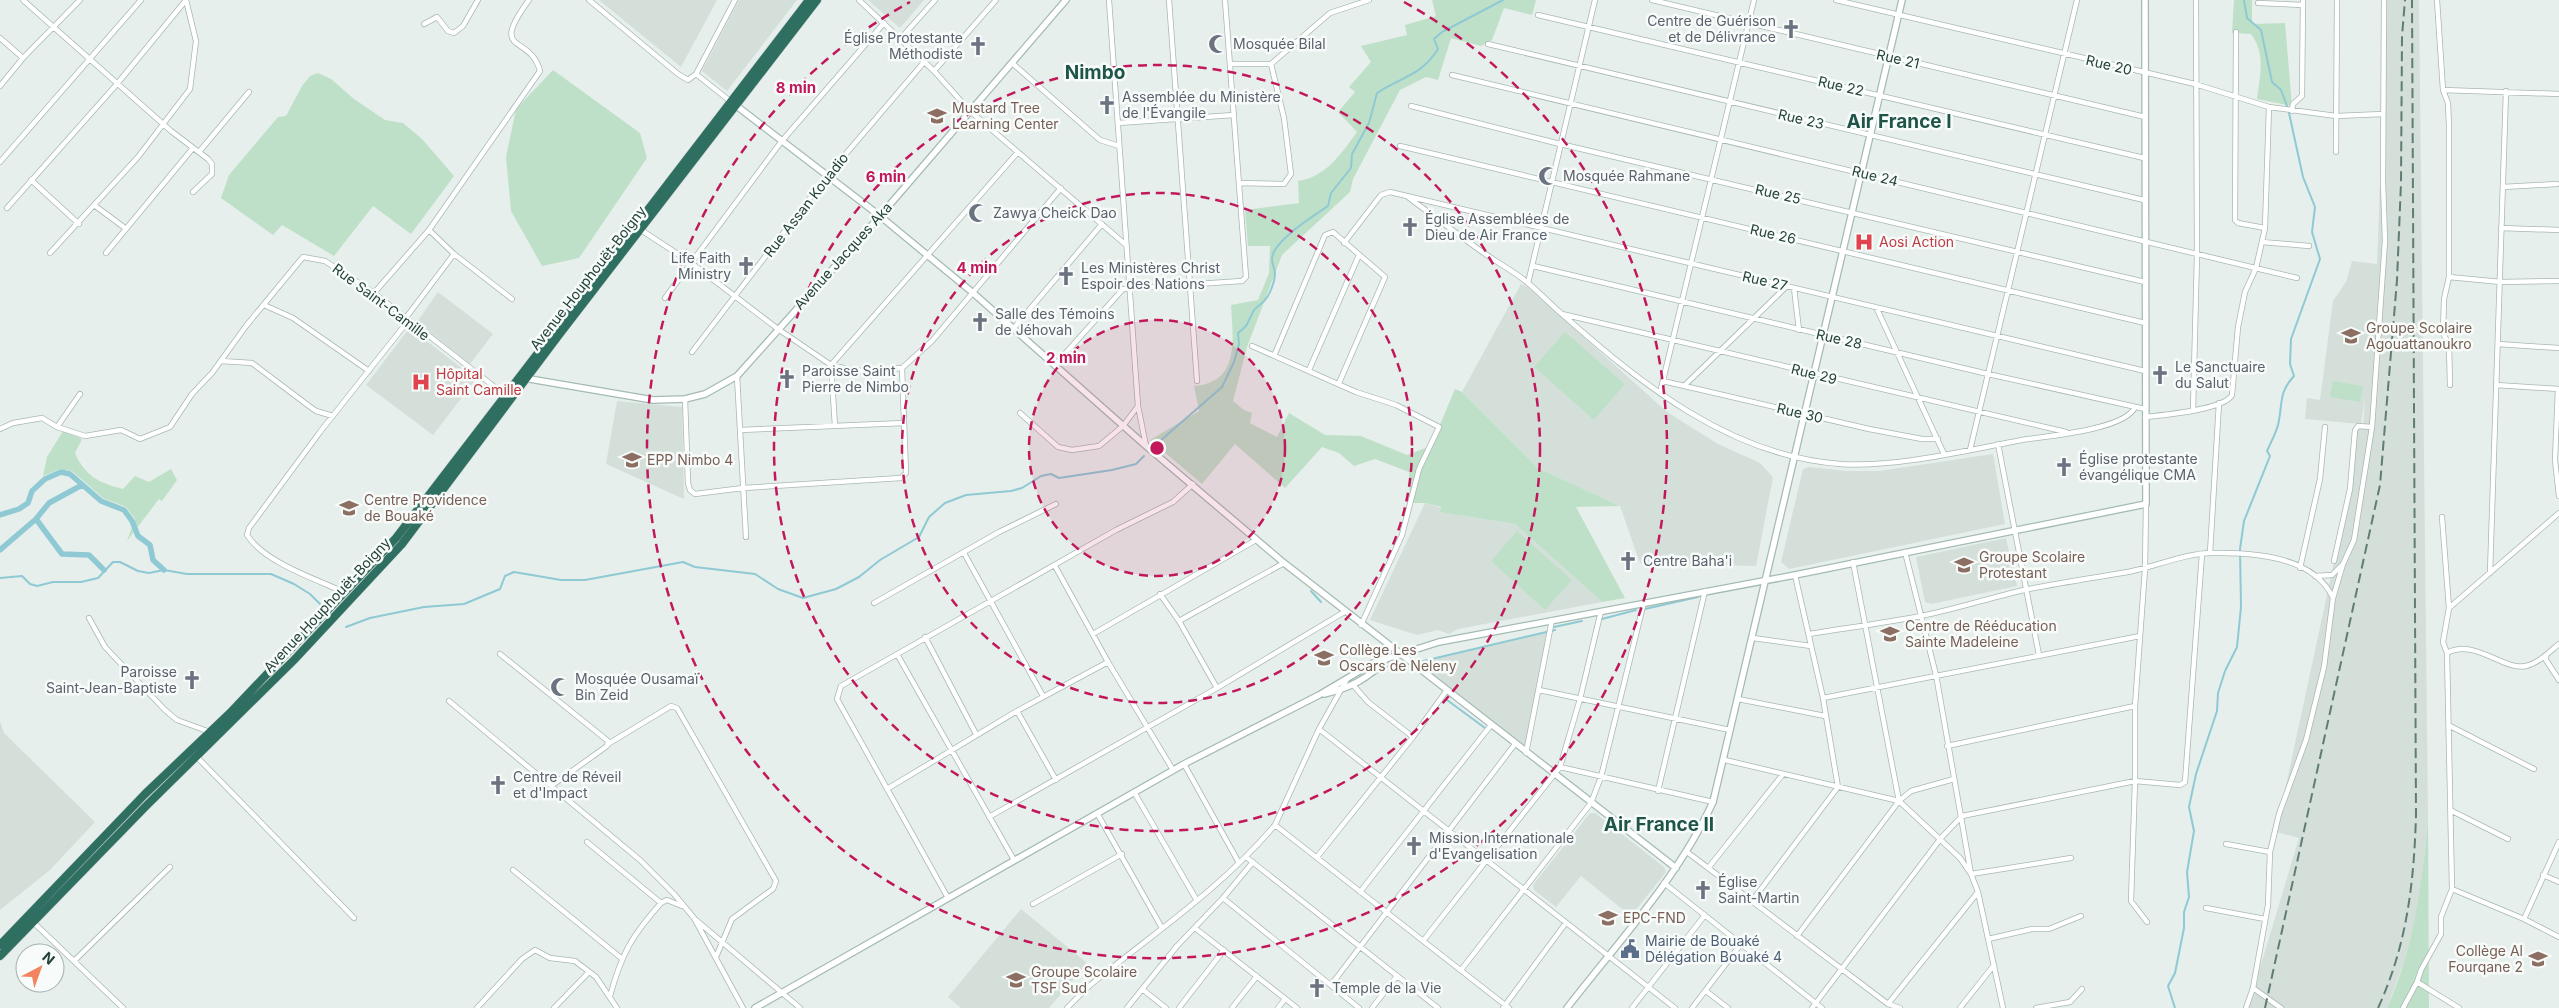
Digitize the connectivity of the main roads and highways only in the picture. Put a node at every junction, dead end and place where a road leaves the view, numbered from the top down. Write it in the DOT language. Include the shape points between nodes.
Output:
graph roads {
  1 [pos="809,0"];
  2 [pos="817,0"];
  3 [pos="733,103"];
  4 [pos="523,377"];
  5 [pos="0,945"];
  6 [pos="0,956"];
  1 -- 3 [label="highway, Avenue Houphouët-Boigny"];
  2 -- 3 [label="highway, Avenue Houphouët-Boigny"];
  3 -- 4 [label="highway, Avenue Houphouët-Boigny"];
  3 -- 4 [label="highway, Avenue Houphouët-Boigny" via="642,230"];
  4 -- 5 [label="highway, Avenue Houphouët-Boigny" via="505,395 415,515 346,593"];
  4 -- 6 [label="highway, Avenue Houphouët-Boigny" via="422,519 378,572"];
}
